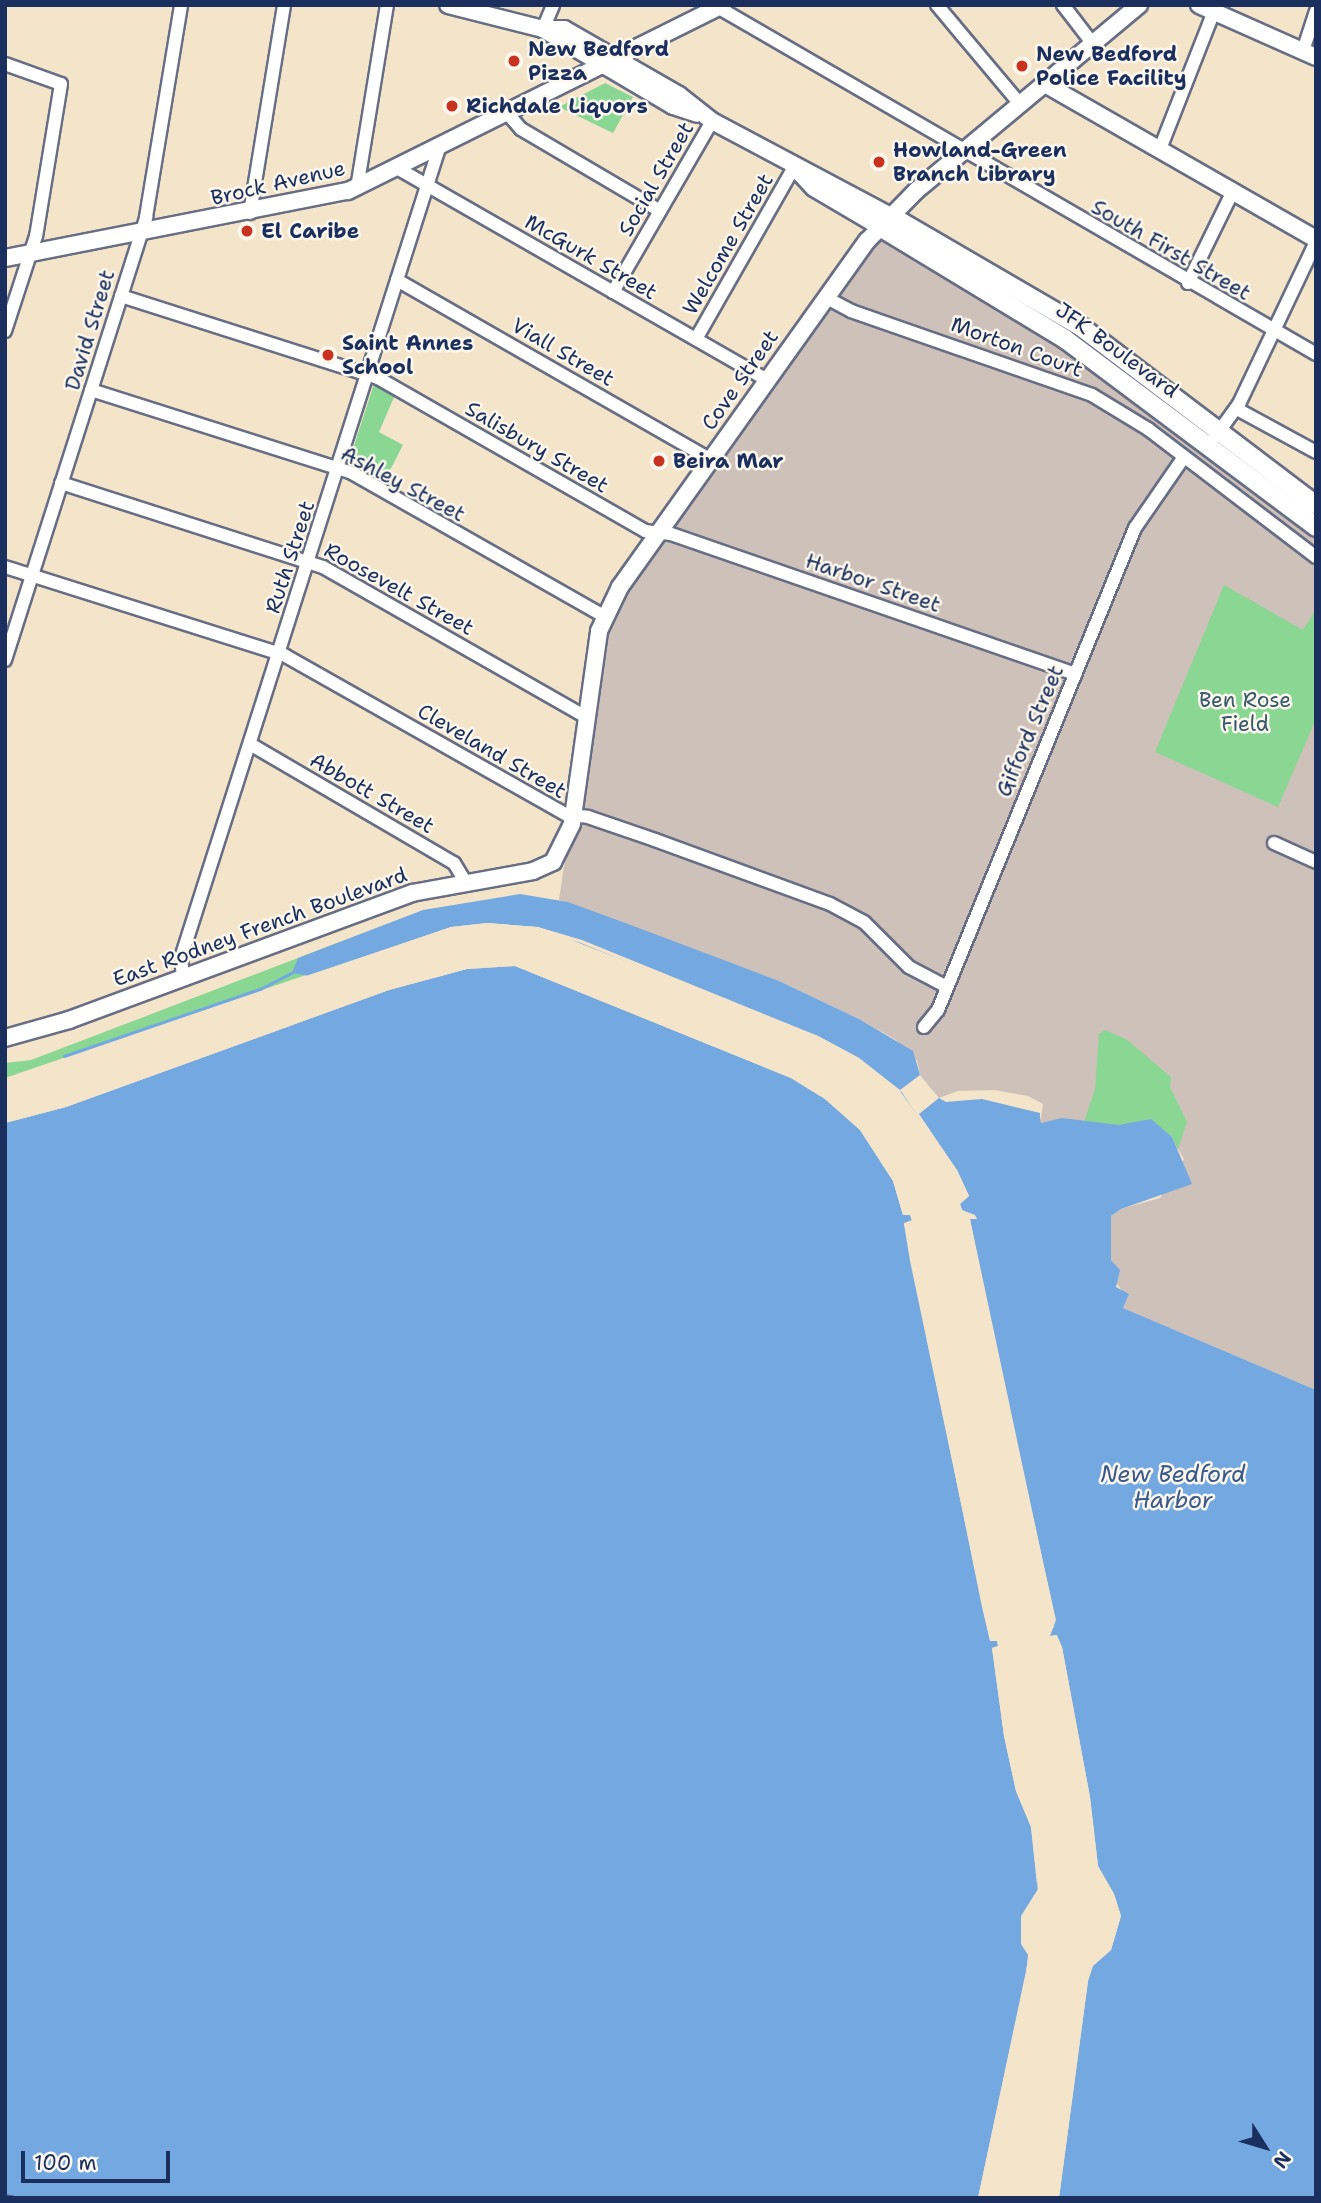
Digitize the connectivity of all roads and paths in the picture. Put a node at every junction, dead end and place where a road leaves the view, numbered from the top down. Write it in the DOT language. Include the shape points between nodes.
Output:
graph roads {
  1 [pos="181,5"];
  2 [pos="284,5"];
  3 [pos="387,5"];
  4 [pos="447,5"];
  5 [pos="553,5"];
  6 [pos="937,5"];
  7 [pos="1063,5"];
  8 [pos="1139,5"];
  9 [pos="718,6"];
  10 [pos="1210,8"];
  11 [pos="1316,11"];
  12 [pos="543,29"];
  13 [pos="1094,44"];
  14 [pos="1310,54"];
  15 [pos="611,63"];
  16 [pos="5,64"];
  17 [pos="1045,84"];
  18 [pos="1020,104"];
  19 [pos="508,114"];
  20 [pos="707,118"];
  21 [pos="439,148"];
  22 [pos="1160,149"];
  23 [pos="963,151"];
  24 [pos="793,167"];
  25 [pos="397,168"];
  26 [pos="428,186"];
  27 [pos="357,188"];
  28 [pos="1233,191"];
  29 [pos="660,211"];
  30 [pos="250,213"];
  31 [pos="885,221"];
  32 [pos="141,233"];
  33 [pos="1316,241"];
  34 [pos="30,254"];
  35 [pos="5,258"];
  36 [pos="397,280"];
  37 [pos="1188,283"];
  38 [pos="613,292"];
  39 [pos="121,296"];
  40 [pos="825,297"];
  41 [pos="1274,330"];
  42 [pos="5,331"];
  43 [pos="696,339"];
  44 [pos="1316,354"];
  45 [pos="368,375"];
  46 [pos="766,379"];
  47 [pos="91,390"];
  48 [pos="1237,409"];
  49 [pos="1220,431"];
  50 [pos="1208,446"];
  51 [pos="1316,452"];
  52 [pos="1184,457"];
  53 [pos="710,458"];
  54 [pos="338,468"];
  55 [pos="61,483"];
  56 [pos="1316,505"];
  57 [pos="1316,527"];
  58 [pos="658,533"];
  59 [pos="1316,556"];
  60 [pos="308,561"];
  61 [pos="5,567"];
  62 [pos="32,573"];
  63 [pos="604,616"];
  64 [pos="279,653"];
  65 [pos="5,660"];
  66 [pos="1075,674"];
  67 [pos="586,717"];
  68 [pos="250,744"];
  69 [pos="573,818"];
  70 [pos="1274,843"];
  71 [pos="1316,863"];
  72 [pos="533,871"];
  73 [pos="466,883"];
  74 [pos="183,977"];
  75 [pos="947,987"];
  76 [pos="924,1027"];
  77 [pos="5,1038"];
  1 -- 32 [label="street, David Street"];
  2 -- 30 [label="street"];
  3 -- 27 [label="street"];
  4 -- 12 [label="main road"];
  5 -- 12 [label="street"];
  6 -- 18 [label="street"];
  7 -- 13 [label="street"];
  8 -- 13 [label="main road, Cove Street"];
  9 -- 15 [label="main road, Brock Avenue"];
  9 -- 23 [label="street, South First Street"];
  10 -- 14 [label="main road"];
  10 -- 22 [label="street"];
  11 -- 14 [label="street"];
  12 -- 15 [label="main road" via="564,29"];
  13 -- 17 [label="main road, Cove Street"];
  15 -- 19 [label="main road, Brock Avenue"];
  15 -- 20 [label="main road" via="679,95"];
  16 -- 34 [label="street" via="61,83"];
  17 -- 18 [label="main road, Cove Street"];
  17 -- 22 [label="main road"];
  18 -- 23 [label="main road, Cove Street"];
  19 -- 21 [label="main road, Brock Avenue"];
  19 -- 29 [label="street" via="521,129"];
  20 -- 24 [label="main road"];
  20 -- 29 [label="street, Social Street"];
  21 -- 25 [label="main road, Brock Avenue"];
  21 -- 26 [label="street, Ruth Street"];
  22 -- 28 [label="main road"];
  23 -- 31 [label="main road, Cove Street"];
  23 -- 37 [label="street, South First Street"];
  24 -- 31 [label="main road" via="814,188"];
  24 -- 43 [label="street, Welcome Street"];
  25 -- 26 [label="street, McGurk Street"];
  25 -- 27 [label="main road, Brock Avenue"];
  26 -- 36 [label="street, Ruth Street"];
  26 -- 38 [label="street, McGurk Street"];
  27 -- 30 [label="main road, Brock Avenue"];
  28 -- 33 [label="main road"];
  28 -- 37 [label="street"];
  29 -- 38 [label="street, Social Street"];
  30 -- 32 [label="main road, Brock Avenue"];
  31 -- 40 [label="main road, Cove Street"];
  31 -- 49 [label="main road, JFK Boulevard" via="1061,314"];
  31 -- 50 [label="main road, JFK Boulevard" via="1065,339"];
  32 -- 34 [label="main road, Brock Avenue"];
  32 -- 39 [label="street, David Street"];
  33 -- 41 [label="street"];
  34 -- 35 [label="main road, Brock Avenue"];
  34 -- 42 [label="street"];
  36 -- 45 [label="street, Ruth Street"];
  36 -- 53 [label="street, Viall Street"];
  37 -- 41 [label="street, South First Street"];
  38 -- 43 [label="street, McGurk Street"];
  39 -- 45 [label="street, Salisbury Street"];
  39 -- 47 [label="street, David Street"];
  40 -- 46 [label="main road, Cove Street"];
  40 -- 52 [label="street, Morton Court" via="851,311 1073,387 1129,417"];
  41 -- 44 [label="street, South First Street"];
  41 -- 48 [label="street"];
  43 -- 46 [label="street, McGurk Street"];
  45 -- 54 [label="street, Ruth Street"];
  45 -- 58 [label="street, Salisbury Street" via="645,531"];
  46 -- 53 [label="main road, Cove Street"];
  47 -- 54 [label="street, Ashley Street"];
  47 -- 55 [label="street, David Street"];
  48 -- 49 [label="street"];
  48 -- 51 [label="street"];
  49 -- 50 [label="street"];
  49 -- 56 [label="main road, JFK Boulevard"];
  50 -- 57 [label="main road, JFK Boulevard"];
  52 -- 59 [label="street, Morton Court"];
  52 -- 66 [label="street, Gifford Street" via="1135,528"];
  53 -- 58 [label="main road, Cove Street"];
  54 -- 60 [label="street, Ruth Street"];
  54 -- 63 [label="street, Ashley Street"];
  55 -- 60 [label="street, Roosevelt Street"];
  55 -- 62 [label="street, David Street"];
  58 -- 63 [label="main road, Cove Street"];
  58 -- 66 [label="street, Harbor Street"];
  60 -- 64 [label="street, Ruth Street"];
  60 -- 67 [label="street, Roosevelt Street"];
  61 -- 62 [label="street, Cleveland Street"];
  62 -- 64 [label="street, Cleveland Street" via="183,626"];
  62 -- 65 [label="street, David Street"];
  63 -- 67 [label="main road, Cove Street"];
  64 -- 68 [label="street, Ruth Street"];
  64 -- 69 [label="street, Cleveland Street"];
  66 -- 75 [label="street, Gifford Street"];
  67 -- 69 [label="main road, Cove Street"];
  68 -- 73 [label="street, Abbott Street" via="454,863"];
  68 -- 74 [label="street, Ruth Street" via="181,958"];
  69 -- 72 [label="main road, Cove Street" via="559,855"];
  69 -- 75 [label="street, Cleveland Street" via="588,817 831,904 864,922 909,967"];
  70 -- 71 [label="street"];
  72 -- 73 [label="main road, East Rodney French Boulevard"];
  73 -- 74 [label="main road, East Rodney French Boulevard" via="412,892"];
  74 -- 77 [label="main road, East Rodney French Boulevard" via="69,1020"];
  75 -- 76 [label="street, Gifford Street" via="938,1010"];
}
